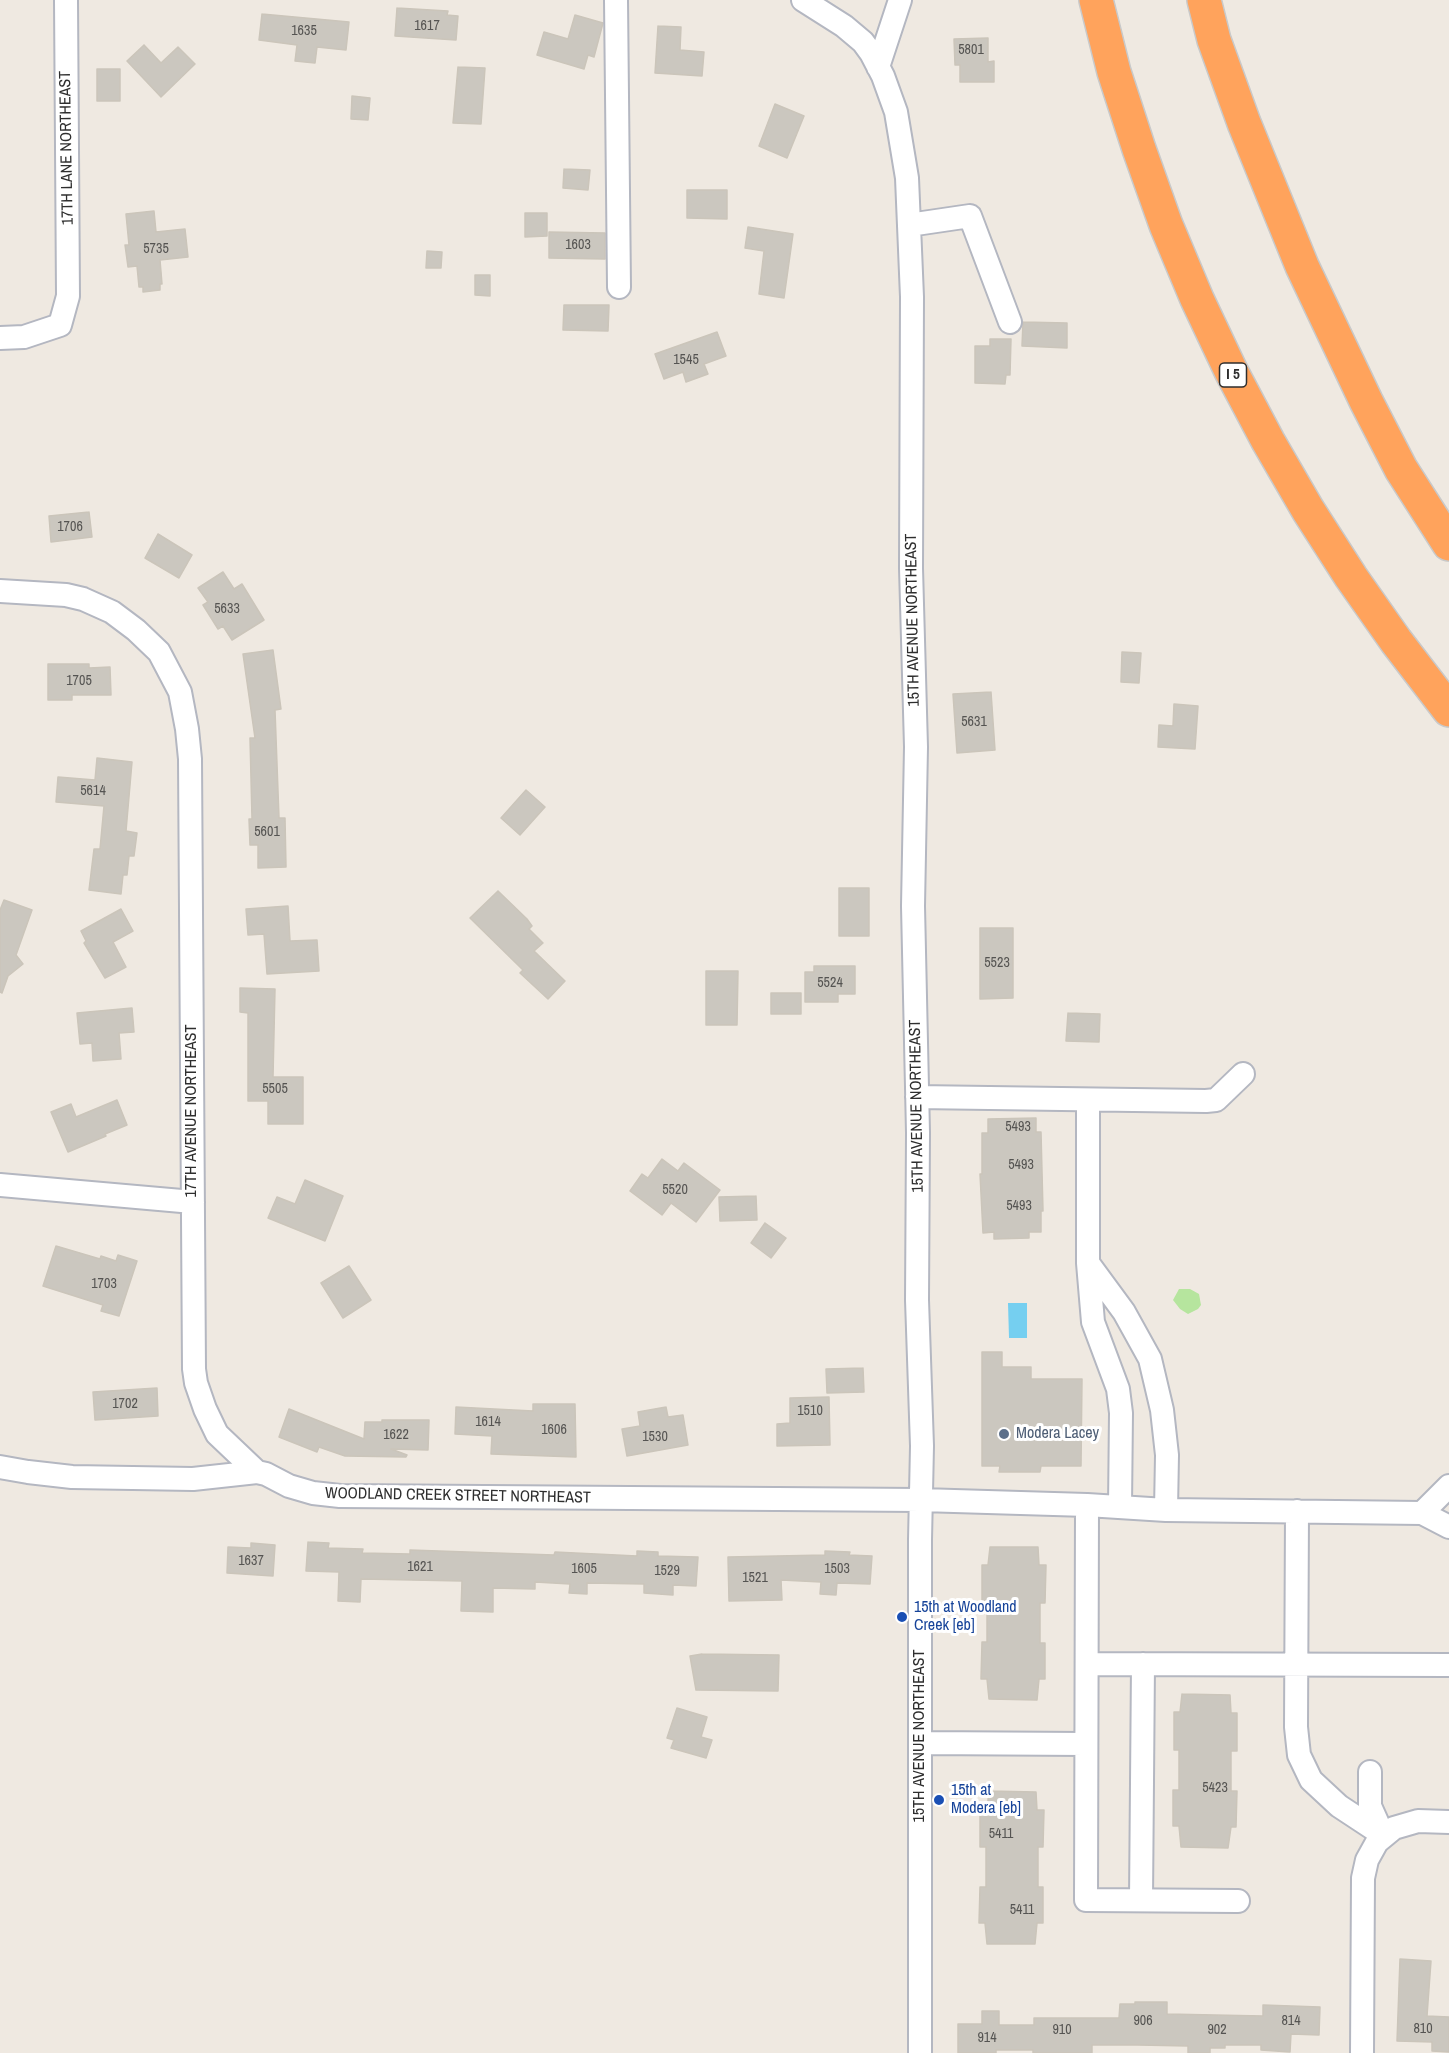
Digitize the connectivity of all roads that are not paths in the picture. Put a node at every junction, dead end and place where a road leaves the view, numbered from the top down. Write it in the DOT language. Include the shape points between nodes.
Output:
graph roads {
  1 [pos="66,0"];
  2 [pos="616,0"];
  3 [pos="803,0"];
  4 [pos="900,0"];
  5 [pos="1096,0"];
  6 [pos="1204,0"];
  7 [pos="878,67"];
  8 [pos="909,225"];
  9 [pos="619,287"];
  10 [pos="1010,322"];
  11 [pos="0,338"];
  12 [pos="1449,544"];
  13 [pos="0,591"];
  14 [pos="1449,710"];
  15 [pos="1243,1074"];
  16 [pos="917,1097"];
  17 [pos="1088,1100"];
  18 [pos="0,1185"];
  19 [pos="193,1202"];
  20 [pos="1088,1263"];
  21 [pos="0,1467"];
  22 [pos="257,1472"];
  23 [pos="1449,1486"];
  24 [pos="921,1500"];
  25 [pos="1087,1504"];
  26 [pos="1120,1507"];
  27 [pos="1166,1510"];
  28 [pos="1297,1511"];
  29 [pos="1422,1513"];
  30 [pos="1449,1527"];
  31 [pos="1087,1664"];
  32 [pos="1143,1664"];
  33 [pos="1296,1665"];
  34 [pos="1449,1665"];
  35 [pos="920,1743"];
  36 [pos="1086,1744"];
  37 [pos="1370,1772"];
  38 [pos="1449,1822"];
  39 [pos="1383,1835"];
  40 [pos="1141,1900"];
  41 [pos="1238,1901"];
  42 [pos="920,2053"];
  43 [pos="1362,2053"];
  1 -- 11 [label="street, 17TH LANE NORTHEAST" via="68,297 60,325 24,336"];
  2 -- 9 [label="street"];
  3 -- 7 [label="street, 15TH AVENUE NORTHEAST" via="863,42"];
  4 -- 7 [label="street"];
  5 -- 14 [label="highway, I 5" via="1114,72 1166,225 1231,371 1274,451 1351,577"];
  6 -- 12 [label="highway" via="1244,123 1302,266 1401,469"];
  7 -- 8 [label="street, 15TH AVENUE NORTHEAST" via="896,112 905,160"];
  8 -- 10 [label="street" via="970,216"];
  8 -- 16 [label="street, 15TH AVENUE NORTHEAST"];
  13 -- 19 [label="street, 17TH AVENUE NORTHEAST" via="83,599 112,612 159,652 180,692 190,759"];
  15 -- 17 [label="street" via="1216,1100"];
  16 -- 17 [label="street"];
  16 -- 24 [label="street, 15TH AVENUE NORTHEAST"];
  17 -- 20 [label="street"];
  18 -- 19 [label="street"];
  19 -- 22 [label="street, 17TH AVENUE NORTHEAST" via="196,1383 218,1434"];
  20 -- 26 [label="street" via="1093,1322 1118,1389"];
  20 -- 27 [label="street" via="1124,1312 1150,1359 1164,1421"];
  21 -- 22 [label="street, WOODLAND CREEK STREET NORTHEAST" via="83,1477 193,1479"];
  22 -- 24 [label="street, WOODLAND CREEK STREET NORTHEAST" via="313,1493 340,1496"];
  23 -- 29 [label="street"];
  24 -- 25 [label="street, WOODLAND CREEK STREET NORTHEAST"];
  24 -- 35 [label="street, 15TH AVENUE NORTHEAST"];
  25 -- 26 [label="street, WOODLAND CREEK STREET NORTHEAST"];
  25 -- 31 [label="street"];
  26 -- 27 [label="street, WOODLAND CREEK STREET NORTHEAST"];
  27 -- 28 [label="street, WOODLAND CREEK STREET NORTHEAST"];
  28 -- 29 [label="street, WOODLAND CREEK STREET NORTHEAST"];
  28 -- 33 [label="street"];
  29 -- 30 [label="street"];
  31 -- 32 [label="street"];
  31 -- 36 [label="street"];
  32 -- 33 [label="street"];
  32 -- 40 [label="street"];
  33 -- 34 [label="street"];
  33 -- 39 [label="street" via="1299,1755 1311,1779 1339,1806"];
  35 -- 36 [label="street"];
  35 -- 42 [label="street, 15TH AVENUE NORTHEAST"];
  36 -- 40 [label="street" via="1086,1900"];
  37 -- 39 [label="street" via="1370,1806"];
  38 -- 39 [label="street" via="1412,1823"];
  39 -- 43 [label="street" via="1366,1860 1363,1878"];
  40 -- 41 [label="street"];
}
